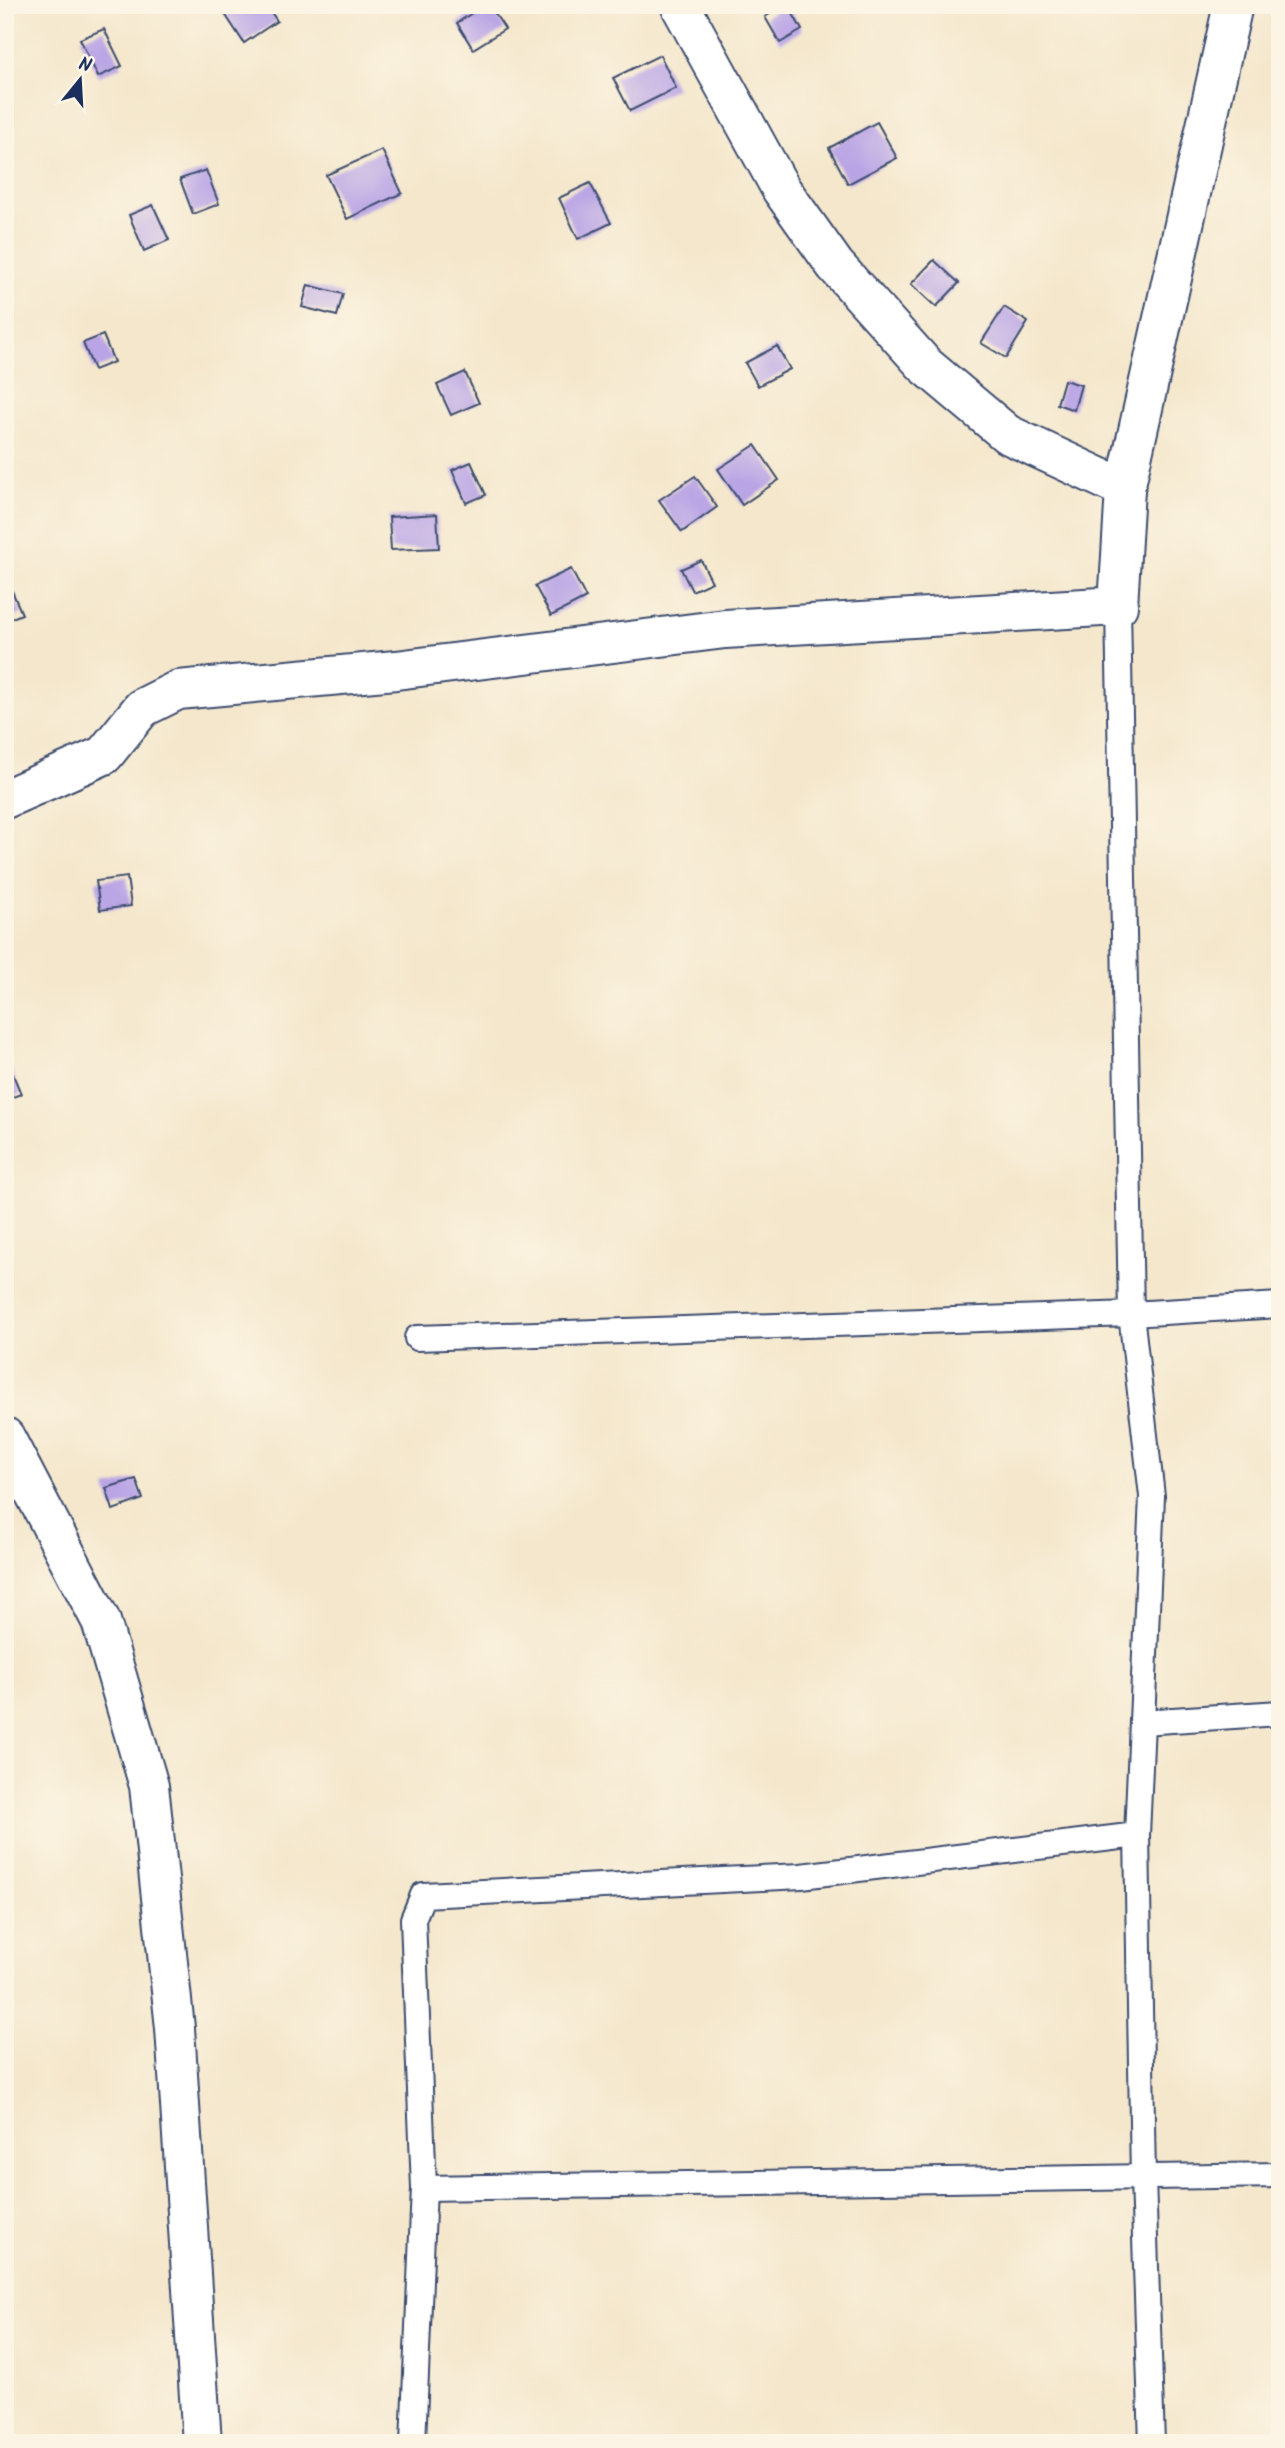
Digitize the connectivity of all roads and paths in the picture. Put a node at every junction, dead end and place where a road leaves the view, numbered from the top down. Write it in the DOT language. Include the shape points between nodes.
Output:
graph roads {
  1 [pos="680,5"];
  2 [pos="1233,5"];
  3 [pos="1125,489"];
  4 [pos="1118,606"];
  5 [pos="5,799"];
  6 [pos="1280,1305"];
  7 [pos="1131,1314"];
  8 [pos="417,1338"];
  9 [pos="5,1437"];
  10 [pos="1280,1713"];
  11 [pos="1142,1722"];
  12 [pos="1136,1835"];
  13 [pos="1280,2175"];
  14 [pos="1143,2179"];
  15 [pos="424,2188"];
  16 [pos="202,2443"];
  17 [pos="413,2443"];
  18 [pos="1152,2443"];
  1 -- 3 [label="street" via="781,189 835,265 925,365 1007,434"];
  2 -- 3 [label="street"];
  3 -- 4 [label="street"];
  4 -- 5 [label="street" via="725,629 396,670 178,690 142,708 104,755"];
  4 -- 7 [label="lane"];
  6 -- 7 [label="lane"];
  7 -- 8 [label="lane"];
  7 -- 11 [label="lane" via="1152,1496"];
  9 -- 16 [label="street" via="101,1620 149,1786 175,2028"];
  10 -- 11 [label="lane"];
  11 -- 12 [label="lane"];
  12 -- 14 [label="lane"];
  12 -- 15 [label="lane" via="801,1876 423,1895 414,1919"];
  13 -- 14 [label="lane"];
  14 -- 15 [label="lane"];
  14 -- 18 [label="lane"];
  15 -- 17 [label="lane"];
}
